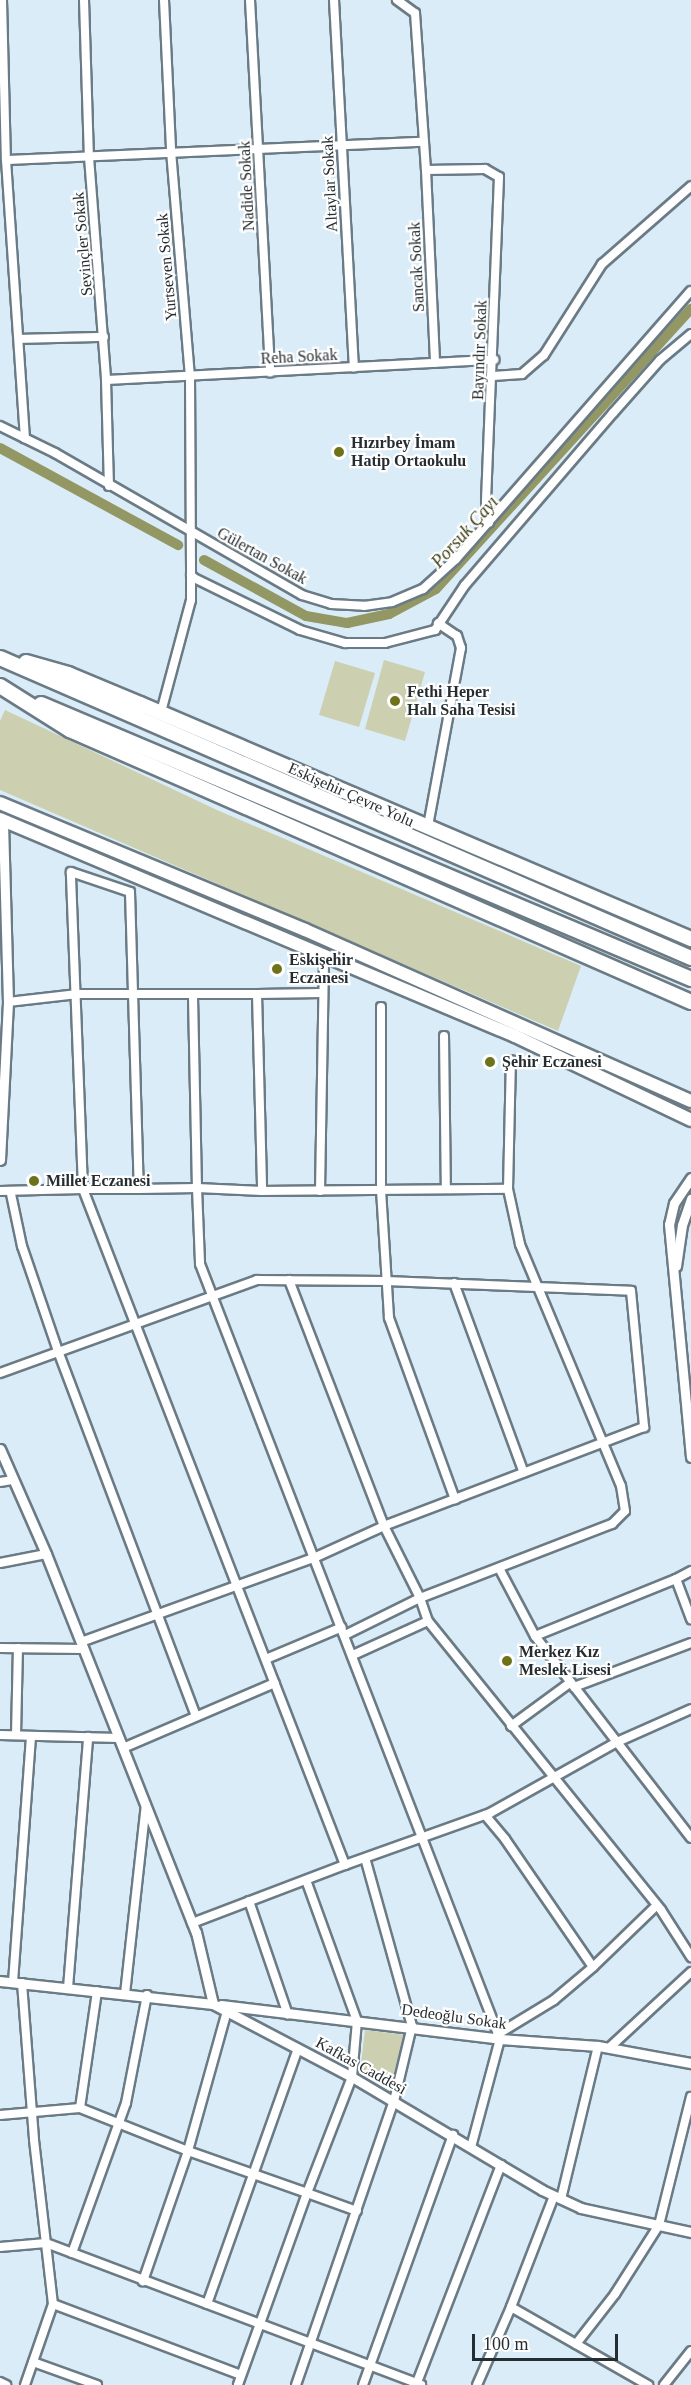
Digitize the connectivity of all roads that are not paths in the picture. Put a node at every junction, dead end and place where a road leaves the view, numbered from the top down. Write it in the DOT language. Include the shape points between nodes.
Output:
graph roads {
  1 [pos="2,0"];
  2 [pos="84,0"];
  3 [pos="164,0"];
  4 [pos="250,0"];
  5 [pos="334,0"];
  6 [pos="397,0"];
  7 [pos="4,95"];
  8 [pos="424,142"];
  9 [pos="342,145"];
  10 [pos="259,149"];
  11 [pos="171,151"];
  12 [pos="89,157"];
  13 [pos="6,160"];
  14 [pos="426,170"];
  15 [pos="691,186"];
  16 [pos="691,291"];
  17 [pos="691,334"];
  18 [pos="104,337"];
  19 [pos="20,339"];
  20 [pos="494,360"];
  21 [pos="435,363"];
  22 [pos="354,368"];
  23 [pos="270,372"];
  24 [pos="190,376"];
  25 [pos="493,376"];
  26 [pos="106,380"];
  27 [pos="0,426"];
  28 [pos="25,438"];
  29 [pos="109,486"];
  30 [pos="489,523"];
  31 [pos="192,532"];
  32 [pos="191,575"];
  33 [pos="438,623"];
  34 [pos="0,657"];
  35 [pos="0,686"];
  36 [pos="161,712"];
  37 [pos="0,803"];
  38 [pos="1,820"];
  39 [pos="428,826"];
  40 [pos="2,901"];
  41 [pos="691,939"];
  42 [pos="324,957"];
  43 [pos="691,958"];
  44 [pos="691,979"];
  45 [pos="322,993"];
  46 [pos="78,994"];
  47 [pos="135,994"];
  48 [pos="193,994"];
  49 [pos="257,994"];
  50 [pos="8,1002"];
  51 [pos="691,1002"];
  52 [pos="381,1007"];
  53 [pos="444,1036"];
  54 [pos="511,1060"];
  55 [pos="691,1101"];
  56 [pos="691,1120"];
  57 [pos="0,1160"];
  58 [pos="691,1178"];
  59 [pos="198,1188"];
  60 [pos="83,1189"];
  61 [pos="139,1189"];
  62 [pos="446,1189"];
  63 [pos="508,1189"];
  64 [pos="381,1190"];
  65 [pos="0,1191"];
  66 [pos="261,1191"];
  67 [pos="320,1191"];
  68 [pos="11,1194"];
  69 [pos="691,1199"];
  70 [pos="289,1280"];
  71 [pos="386,1281"];
  72 [pos="454,1283"];
  73 [pos="537,1286"];
  74 [pos="214,1295"];
  75 [pos="676,1298"];
  76 [pos="134,1323"];
  77 [pos="58,1351"];
  78 [pos="0,1373"];
  79 [pos="600,1444"];
  80 [pos="0,1449"];
  81 [pos="691,1456"];
  82 [pos="524,1473"];
  83 [pos="12,1480"];
  84 [pos="0,1482"];
  85 [pos="455,1499"];
  86 [pos="384,1526"];
  87 [pos="46,1554"];
  88 [pos="316,1557"];
  89 [pos="0,1563"];
  90 [pos="499,1568"];
  91 [pos="691,1571"];
  92 [pos="676,1579"];
  93 [pos="238,1586"];
  94 [pos="420,1598"];
  95 [pos="154,1613"];
  96 [pos="691,1619"];
  97 [pos="428,1621"];
  98 [pos="344,1631"];
  99 [pos="535,1636"];
  100 [pos="691,1643"];
  101 [pos="83,1646"];
  102 [pos="0,1648"];
  103 [pos="18,1648"];
  104 [pos="353,1655"];
  105 [pos="266,1659"];
  106 [pos="275,1683"];
  107 [pos="572,1685"];
  108 [pos="691,1709"];
  109 [pos="196,1716"];
  110 [pos="511,1726"];
  111 [pos="0,1735"];
  112 [pos="16,1735"];
  113 [pos="31,1737"];
  114 [pos="88,1737"];
  115 [pos="119,1738"];
  116 [pos="617,1742"];
  117 [pos="123,1748"];
  118 [pos="553,1779"];
  119 [pos="146,1805"];
  120 [pos="485,1815"];
  121 [pos="425,1838"];
  122 [pos="691,1838"];
  123 [pos="365,1858"];
  124 [pos="345,1865"];
  125 [pos="306,1880"];
  126 [pos="249,1901"];
  127 [pos="657,1905"];
  128 [pos="192,1923"];
  129 [pos="691,1956"];
  130 [pos="593,1967"];
  131 [pos="691,1972"];
  132 [pos="0,1981"];
  133 [pos="18,1983"];
  134 [pos="68,1988"];
  135 [pos="97,1991"];
  136 [pos="125,1994"];
  137 [pos="147,1995"];
  138 [pos="213,2004"];
  139 [pos="226,2011"];
  140 [pos="288,2015"];
  141 [pos="357,2021"];
  142 [pos="412,2026"];
  143 [pos="499,2037"];
  144 [pos="598,2046"];
  145 [pos="609,2048"];
  146 [pos="298,2049"];
  147 [pos="691,2063"];
  148 [pos="352,2077"];
  149 [pos="691,2097"];
  150 [pos="394,2101"];
  151 [pos="80,2108"];
  152 [pos="32,2112"];
  153 [pos="0,2115"];
  154 [pos="119,2125"];
  155 [pos="453,2135"];
  156 [pos="471,2147"];
  157 [pos="188,2151"];
  158 [pos="501,2165"];
  159 [pos="255,2176"];
  160 [pos="307,2193"];
  161 [pos="558,2197"];
  162 [pos="357,2211"];
  163 [pos="659,2225"];
  164 [pos="691,2232"];
  165 [pos="46,2243"];
  166 [pos="0,2247"];
  167 [pos="72,2253"];
  168 [pos="143,2281"];
  169 [pos="54,2304"];
  170 [pos="207,2304"];
  171 [pos="511,2307"];
  172 [pos="260,2324"];
  173 [pos="312,2341"];
  174 [pos="576,2344"];
  175 [pos="691,2351"];
  176 [pos="33,2362"];
  177 [pos="371,2366"];
  178 [pos="241,2375"];
  179 [pos="0,2382"];
  180 [pos="418,2384"];
  181 [pos="6,2385"];
  182 [pos="25,2385"];
  183 [pos="97,2385"];
  184 [pos="238,2385"];
  185 [pos="296,2385"];
  186 [pos="363,2385"];
  187 [pos="477,2385"];
  188 [pos="648,2385"];
  189 [pos="664,2385"];
  1 -- 7 [label="street"];
  2 -- 12 [label="street, Sevinçler Sokak"];
  3 -- 11 [label="street, Yurtseven Sokak"];
  4 -- 10 [label="street, Nadide Sokak"];
  5 -- 9 [label="street, Altaylar Sokak"];
  6 -- 8 [label="street, Sancak Sokak" via="415,13"];
  7 -- 13 [label="street"];
  8 -- 9 [label="street"];
  8 -- 14 [label="street, Sancak Sokak"];
  9 -- 10 [label="street"];
  9 -- 22 [label="street, Altaylar Sokak"];
  10 -- 11 [label="street"];
  10 -- 23 [label="street, Nadide Sokak"];
  11 -- 12 [label="street"];
  11 -- 24 [label="street, Yurtseven Sokak"];
  12 -- 13 [label="street"];
  12 -- 18 [label="street, Sevinçler Sokak"];
  13 -- 19 [label="street"];
  14 -- 20 [label="street, Bayındır Sokak" via="484,169 499,177"];
  14 -- 21 [label="street, Sancak Sokak"];
  15 -- 25 [label="street" via="602,264 544,356 522,374"];
  16 -- 30 [label="street, Gülertan Sokak"];
  17 -- 33 [label="street" via="660,360 613,413 465,585"];
  18 -- 19 [label="street"];
  18 -- 26 [label="street, Sevinçler Sokak"];
  19 -- 28 [label="street"];
  20 -- 21 [label="street, Reha Sokak"];
  20 -- 25 [label="street, Bayındır Sokak"];
  21 -- 22 [label="street, Reha Sokak"];
  22 -- 23 [label="street, Reha Sokak"];
  23 -- 24 [label="street, Reha Sokak"];
  24 -- 26 [label="street, Reha Sokak"];
  24 -- 31 [label="street, Yurtseven Sokak"];
  25 -- 30 [label="street, Bayındır Sokak" via="486,502"];
  26 -- 29 [label="street, Sevinçler Sokak"];
  27 -- 28 [label="street, Gülertan Sokak"];
  28 -- 29 [label="street, Gülertan Sokak"];
  29 -- 31 [label="street, Gülertan Sokak"];
  30 -- 31 [label="street, Gülertan Sokak" via="423,589 392,602 364,606 331,604 302,595"];
  31 -- 32 [label="street, Yurtseven Sokak"];
  32 -- 33 [label="street" via="291,626 345,643 385,643 435,630"];
  32 -- 36 [label="street, Yurtseven Sokak" via="191,600"];
  33 -- 39 [label="street" via="457,636 461,648"];
  34 -- 36 [label="highway" via="68,674"];
  34 -- 43 [label="highway, Eskişehir Çevre Yolu"];
  35 -- 44 [label="highway"];
  35 -- 51 [label="highway" via="70,730"];
  36 -- 39 [label="highway"];
  37 -- 55 [label="main road" via="305,930"];
  38 -- 40 [label="street"];
  38 -- 42 [label="main road"];
  39 -- 41 [label="highway"];
  40 -- 50 [label="street"];
  42 -- 45 [label="street"];
  42 -- 56 [label="main road" via="515,1036"];
  45 -- 49 [label="street"];
  45 -- 67 [label="street"];
  46 -- 47 [label="street"];
  46 -- 47 [label="street" via="71,872 130,892"];
  46 -- 50 [label="street"];
  46 -- 60 [label="street"];
  47 -- 48 [label="street"];
  47 -- 61 [label="street"];
  48 -- 49 [label="street"];
  48 -- 59 [label="street"];
  49 -- 66 [label="street"];
  50 -- 57 [label="street"];
  52 -- 64 [label="street"];
  53 -- 62 [label="street"];
  54 -- 63 [label="street"];
  58 -- 75 [label="street" via="674,1203 669,1224"];
  59 -- 61 [label="street"];
  59 -- 66 [label="street"];
  59 -- 74 [label="street" via="200,1264"];
  60 -- 61 [label="street"];
  60 -- 68 [label="street"];
  60 -- 76 [label="street"];
  62 -- 63 [label="street"];
  62 -- 64 [label="street"];
  63 -- 73 [label="street" via="520,1244"];
  64 -- 67 [label="street"];
  64 -- 71 [label="street"];
  65 -- 68 [label="street"];
  66 -- 67 [label="street"];
  68 -- 77 [label="street" via="22,1246"];
  69 -- 75 [label="street" via="676,1260"];
  70 -- 71 [label="street"];
  70 -- 74 [label="street" via="257,1280"];
  70 -- 86 [label="street"];
  71 -- 72 [label="street"];
  71 -- 85 [label="street" via="389,1318"];
  72 -- 73 [label="street"];
  72 -- 82 [label="street"];
  73 -- 79 [label="street"];
  73 -- 79 [label="street" via="632,1291 644,1427"];
  74 -- 76 [label="street"];
  74 -- 88 [label="street"];
  75 -- 81 [label="street"];
  76 -- 77 [label="street"];
  76 -- 93 [label="street"];
  77 -- 78 [label="street"];
  77 -- 95 [label="street"];
  79 -- 82 [label="street"];
  79 -- 90 [label="street" via="621,1486 625,1511 612,1524"];
  80 -- 83 [label="street"];
  82 -- 85 [label="street"];
  83 -- 84 [label="street"];
  83 -- 87 [label="street"];
  85 -- 86 [label="street"];
  86 -- 88 [label="street"];
  86 -- 94 [label="street"];
  87 -- 89 [label="street"];
  87 -- 101 [label="street"];
  88 -- 93 [label="street"];
  88 -- 98 [label="street"];
  90 -- 94 [label="street"];
  90 -- 99 [label="street"];
  91 -- 92 [label="street"];
  92 -- 96 [label="street"];
  92 -- 99 [label="street"];
  93 -- 95 [label="street"];
  93 -- 105 [label="street"];
  94 -- 97 [label="street"];
  94 -- 98 [label="street"];
  95 -- 101 [label="street"];
  95 -- 109 [label="street"];
  97 -- 104 [label="street"];
  97 -- 110 [label="street"];
  98 -- 104 [label="street"];
  98 -- 105 [label="street"];
  99 -- 107 [label="street"];
  100 -- 107 [label="street"];
  101 -- 103 [label="street"];
  101 -- 115 [label="street"];
  102 -- 103 [label="street"];
  103 -- 112 [label="street"];
  104 -- 121 [label="street"];
  105 -- 106 [label="street"];
  106 -- 109 [label="street"];
  106 -- 124 [label="street"];
  107 -- 110 [label="street"];
  107 -- 116 [label="street"];
  108 -- 116 [label="street"];
  109 -- 117 [label="street"];
  110 -- 118 [label="street"];
  111 -- 112 [label="street"];
  112 -- 113 [label="street"];
  113 -- 114 [label="street"];
  113 -- 133 [label="street"];
  114 -- 115 [label="street"];
  114 -- 134 [label="street"];
  115 -- 117 [label="street"];
  116 -- 118 [label="street"];
  116 -- 122 [label="street"];
  117 -- 119 [label="street"];
  118 -- 120 [label="street"];
  118 -- 127 [label="street"];
  119 -- 128 [label="street"];
  119 -- 136 [label="street"];
  120 -- 121 [label="street"];
  120 -- 130 [label="street"];
  121 -- 123 [label="street"];
  121 -- 143 [label="street"];
  123 -- 124 [label="street"];
  123 -- 142 [label="street"];
  124 -- 125 [label="street"];
  125 -- 126 [label="street"];
  125 -- 141 [label="street"];
  126 -- 128 [label="street"];
  126 -- 140 [label="street"];
  127 -- 129 [label="street"];
  127 -- 130 [label="street"];
  128 -- 138 [label="street"];
  130 -- 143 [label="street" via="554,2000"];
  131 -- 145 [label="street"];
  132 -- 133 [label="street, Kafkas Caddesi"];
  133 -- 134 [label="street, Kafkas Caddesi"];
  133 -- 152 [label="street"];
  134 -- 135 [label="street, Kafkas Caddesi"];
  135 -- 136 [label="street, Kafkas Caddesi"];
  135 -- 151 [label="street"];
  136 -- 137 [label="street, Kafkas Caddesi"];
  137 -- 138 [label="street, Kafkas Caddesi"];
  137 -- 154 [label="street"];
  138 -- 139 [label="street, Kafkas Caddesi"];
  138 -- 140 [label="street, Dedeoğlu Sokak"];
  139 -- 146 [label="street, Kafkas Caddesi"];
  139 -- 157 [label="street"];
  140 -- 141 [label="street, Dedeoğlu Sokak"];
  141 -- 142 [label="street, Dedeoğlu Sokak"];
  141 -- 148 [label="street"];
  142 -- 143 [label="street, Dedeoğlu Sokak"];
  142 -- 150 [label="street"];
  143 -- 144 [label="street, Dedeoğlu Sokak"];
  143 -- 156 [label="street"];
  144 -- 145 [label="street, Dedeoğlu Sokak"];
  144 -- 161 [label="street"];
  145 -- 147 [label="street, Dedeoğlu Sokak"];
  146 -- 148 [label="street, Kafkas Caddesi"];
  146 -- 159 [label="street"];
  148 -- 150 [label="street, Kafkas Caddesi"];
  148 -- 160 [label="street"];
  149 -- 163 [label="street"];
  150 -- 155 [label="street, Kafkas Caddesi"];
  150 -- 162 [label="street"];
  151 -- 152 [label="street"];
  151 -- 154 [label="street"];
  152 -- 153 [label="street"];
  152 -- 165 [label="street"];
  154 -- 157 [label="street"];
  154 -- 167 [label="street"];
  155 -- 156 [label="street, Kafkas Caddesi"];
  155 -- 177 [label="street"];
  156 -- 158 [label="street, Kafkas Caddesi"];
  157 -- 159 [label="street"];
  157 -- 168 [label="street"];
  158 -- 161 [label="street, Kafkas Caddesi"];
  158 -- 180 [label="street"];
  159 -- 160 [label="street"];
  159 -- 170 [label="street"];
  160 -- 162 [label="street"];
  160 -- 172 [label="street"];
  161 -- 163 [label="street, Kafkas Caddesi" via="581,2208"];
  161 -- 171 [label="street"];
  162 -- 173 [label="street"];
  163 -- 164 [label="street, Kafkas Caddesi"];
  163 -- 174 [label="street" via="615,2294"];
  165 -- 166 [label="street"];
  165 -- 167 [label="street"];
  165 -- 169 [label="street"];
  167 -- 168 [label="street"];
  168 -- 170 [label="street"];
  169 -- 176 [label="street"];
  169 -- 178 [label="street"];
  170 -- 172 [label="street"];
  171 -- 174 [label="street"];
  171 -- 187 [label="street"];
  172 -- 173 [label="street"];
  172 -- 178 [label="street"];
  173 -- 177 [label="street"];
  173 -- 185 [label="street"];
  174 -- 188 [label="street"];
  175 -- 189 [label="street"];
  176 -- 182 [label="street"];
  176 -- 183 [label="street"];
  177 -- 180 [label="street"];
  177 -- 186 [label="street"];
  178 -- 184 [label="street"];
  179 -- 181 [label="street"];
}
